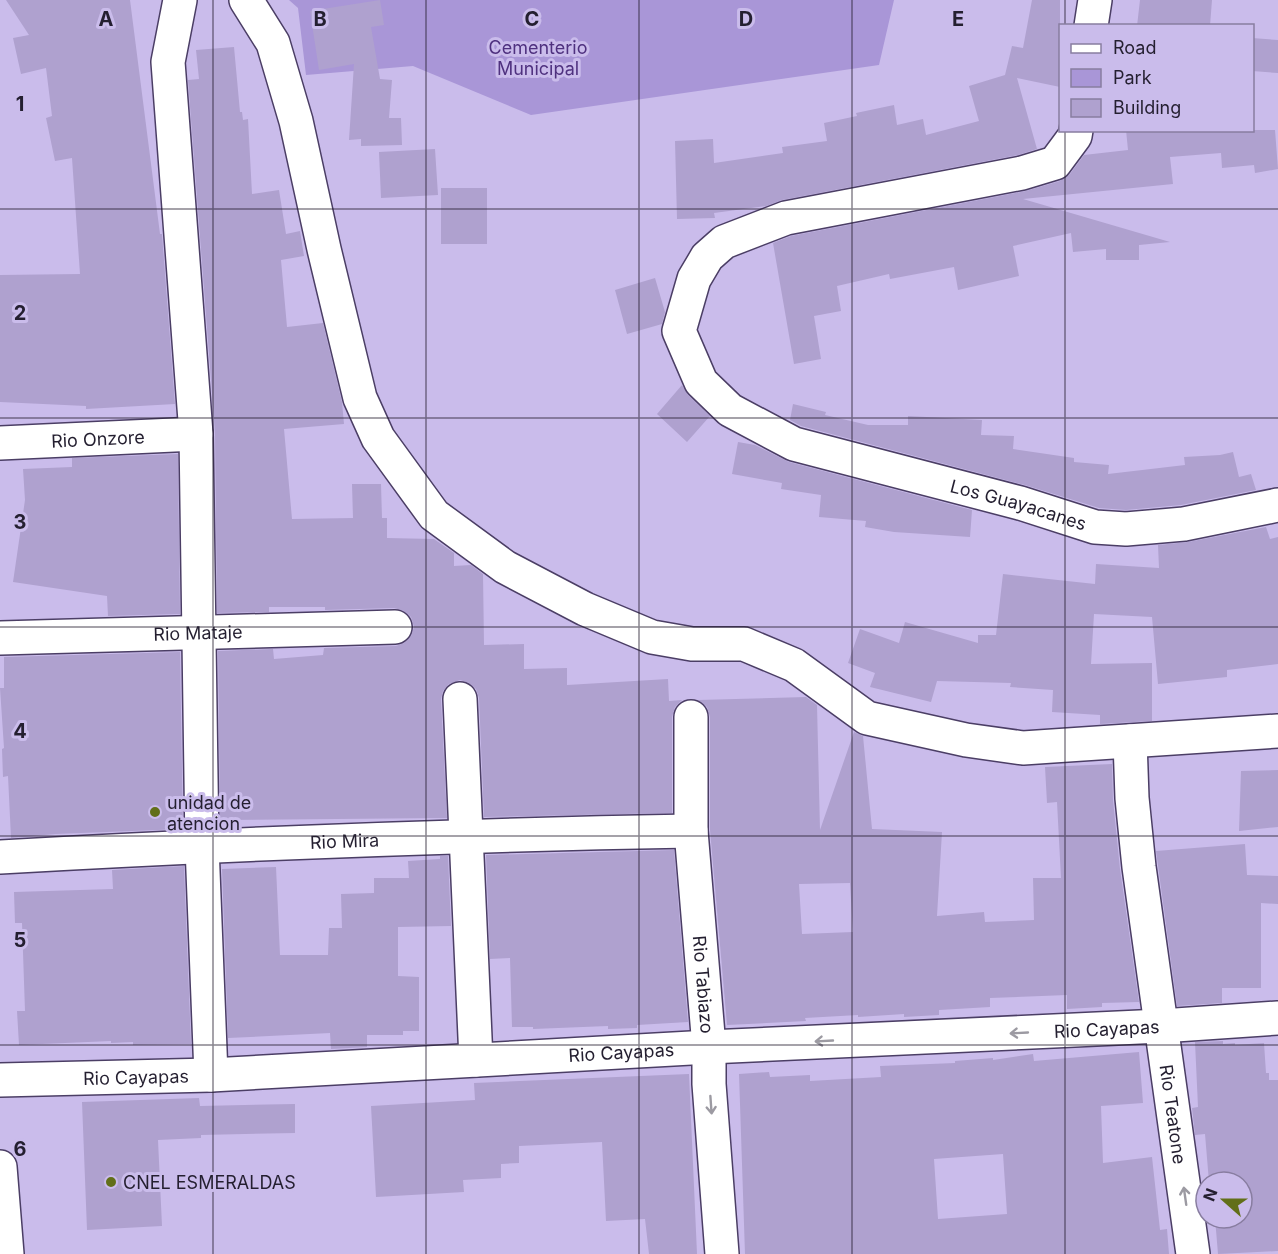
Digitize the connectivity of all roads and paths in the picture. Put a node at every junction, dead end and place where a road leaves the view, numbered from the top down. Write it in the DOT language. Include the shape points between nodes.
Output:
graph roads {
  1 [pos="180,0"];
  2 [pos="246,0"];
  3 [pos="1095,0"];
  4 [pos="1091,24"];
  5 [pos="1076,132"];
  6 [pos="196,434"];
  7 [pos="0,443"];
  8 [pos="1278,505"];
  9 [pos="395,627"];
  10 [pos="198,631"];
  11 [pos="0,638"];
  12 [pos="460,699"];
  13 [pos="691,717"];
  14 [pos="1278,731"];
  15 [pos="1130,741"];
  16 [pos="691,831"];
  17 [pos="466,835"];
  18 [pos="202,846"];
  19 [pos="0,857"];
  20 [pos="1278,1017"];
  21 [pos="1161,1026"];
  22 [pos="709,1047"];
  23 [pos="476,1060"];
  24 [pos="211,1075"];
  25 [pos="0,1080"];
  26 [pos="0,1167"];
  27 [pos="7,1254"];
  28 [pos="722,1254"];
  29 [pos="1193,1254"];
  1 -- 6 [label="street" via="168,62"];
  2 -- 15 [label="street" via="273,43 296,121 360,398 378,438 434,515 505,567 585,609 652,637 692,644 744,645 794,665 867,718 1023,748"];
  3 -- 4 [label="street"];
  5 -- 8 [label="street, Los Guayacanes" via="1055,163 1022,173 786,218 724,242 707,257 694,279 679,331 701,382 730,410 794,444 1020,503 1095,527 1126,529 1184,524"];
  6 -- 7 [label="street, Rio Onzore"];
  6 -- 10 [label="street"];
  9 -- 10 [label="street, Rio Mataje"];
  10 -- 11 [label="street, Rio Mataje"];
  10 -- 18 [label="street"];
  12 -- 17 [label="street"];
  13 -- 16 [label="street, Rio Tabiazo"];
  14 -- 15 [label="street"];
  15 -- 21 [label="street, Rio Teatone" via="1132,798"];
  16 -- 17 [label="street, Rio Mira"];
  16 -- 22 [label="street, Rio Tabiazo"];
  17 -- 18 [label="street, Rio Mira"];
  17 -- 23 [label="street"];
  18 -- 19 [label="street, Rio Mira"];
  18 -- 24 [label="street"];
  20 -- 21 [label="street, Rio Cayapas"];
  21 -- 22 [label="street, Rio Cayapas, one-way"];
  29 -- 21 [label="street, Rio Teatone, one-way"];
  22 -- 23 [label="street, Rio Cayapas"];
  22 -- 28 [label="street, Rio Tabiazo, one-way"];
  23 -- 24 [label="street, Rio Cayapas"];
  24 -- 25 [label="street, Rio Cayapas"];
  26 -- 27 [label="street"];
}
